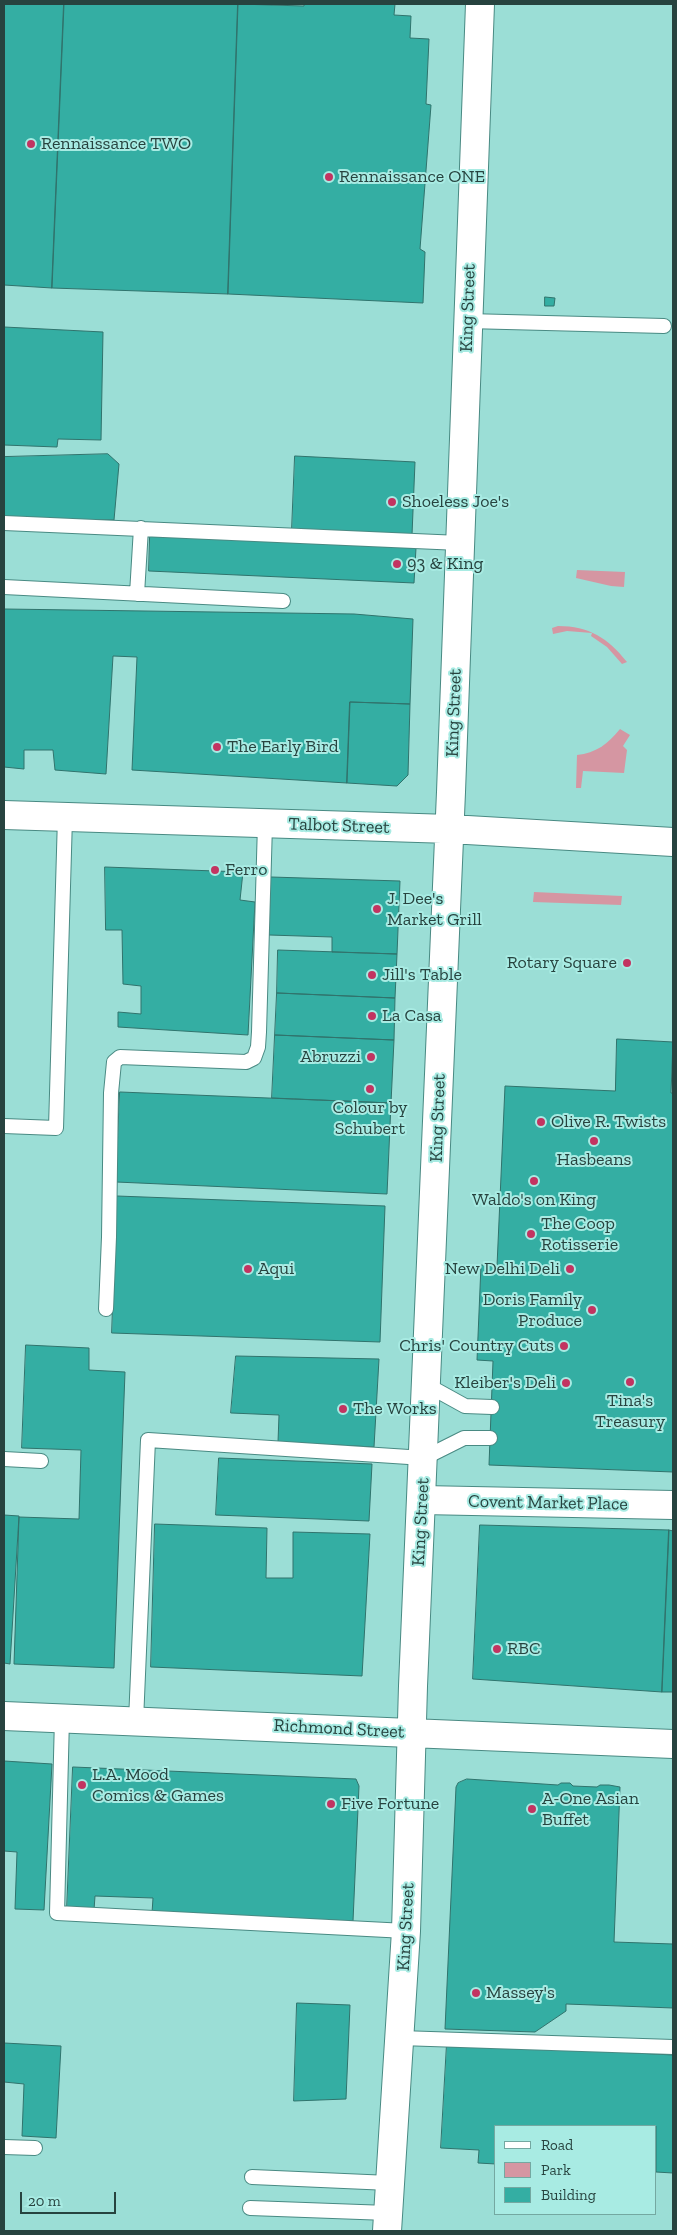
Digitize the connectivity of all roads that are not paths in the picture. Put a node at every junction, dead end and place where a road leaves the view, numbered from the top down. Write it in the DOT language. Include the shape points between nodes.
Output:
graph roads {
  1 [pos="480,4"];
  2 [pos="468,321"];
  3 [pos="664,326"];
  4 [pos="4,523"];
  5 [pos="141,528"];
  6 [pos="460,543"];
  7 [pos="4,587"];
  8 [pos="137,594"];
  9 [pos="283,601"];
  10 [pos="4,815"];
  11 [pos="65,817"];
  12 [pos="265,824"];
  13 [pos="450,828"];
  14 [pos="673,842"];
  15 [pos="4,1126"];
  16 [pos="106,1309"];
  17 [pos="427,1385"];
  18 [pos="492,1407"];
  19 [pos="490,1438"];
  20 [pos="424,1458"];
  21 [pos="4,1459"];
  22 [pos="41,1461"];
  23 [pos="422,1500"];
  24 [pos="673,1505"];
  25 [pos="4,1716"];
  26 [pos="62,1718"];
  27 [pos="136,1721"];
  28 [pos="412,1732"];
  29 [pos="673,1744"];
  30 [pos="406,1932"];
  31 [pos="400,2038"];
  32 [pos="673,2047"];
  33 [pos="4,2146"];
  34 [pos="35,2148"];
  35 [pos="252,2177"];
  36 [pos="390,2183"];
  37 [pos="250,2208"];
  38 [pos="388,2222"];
  1 -- 2 [label="main road, King Street"];
  2 -- 3 [label="lane"];
  2 -- 6 [label="main road, King Street"];
  4 -- 5 [label="lane"];
  5 -- 6 [label="lane"];
  5 -- 8 [label="lane"];
  6 -- 13 [label="main road, King Street"];
  7 -- 8 [label="lane"];
  8 -- 9 [label="lane"];
  10 -- 11 [label="main road, Talbot Street"];
  11 -- 12 [label="main road, Talbot Street"];
  11 -- 15 [label="lane" via="56,1128"];
  12 -- 13 [label="main road, Talbot Street"];
  12 -- 16 [label="lane" via="259,1032 254,1058 246,1062 120,1057 114,1062 110,1093"];
  13 -- 14 [label="main road, Talbot Street"];
  13 -- 17 [label="main road, King Street"];
  17 -- 18 [label="lane" via="465,1406"];
  17 -- 20 [label="main road, King Street"];
  19 -- 20 [label="lane" via="464,1438"];
  20 -- 23 [label="main road, King Street"];
  20 -- 27 [label="lane" via="148,1440"];
  21 -- 22 [label="lane"];
  23 -- 24 [label="main road, Covent Market Place"];
  23 -- 28 [label="main road, King Street"];
  25 -- 26 [label="main road, Richmond Street"];
  26 -- 27 [label="main road, Richmond Street"];
  26 -- 30 [label="lane" via="57,1913"];
  27 -- 28 [label="main road, Richmond Street"];
  28 -- 29 [label="main road, Richmond Street"];
  28 -- 30 [label="main road, King Street"];
  30 -- 31 [label="main road, King Street"];
  31 -- 32 [label="lane"];
  31 -- 36 [label="main road, King Street"];
  33 -- 34 [label="lane"];
  35 -- 36 [label="lane"];
  36 -- 38 [label="main road, King Street"];
  37 -- 38 [label="lane"];
}
